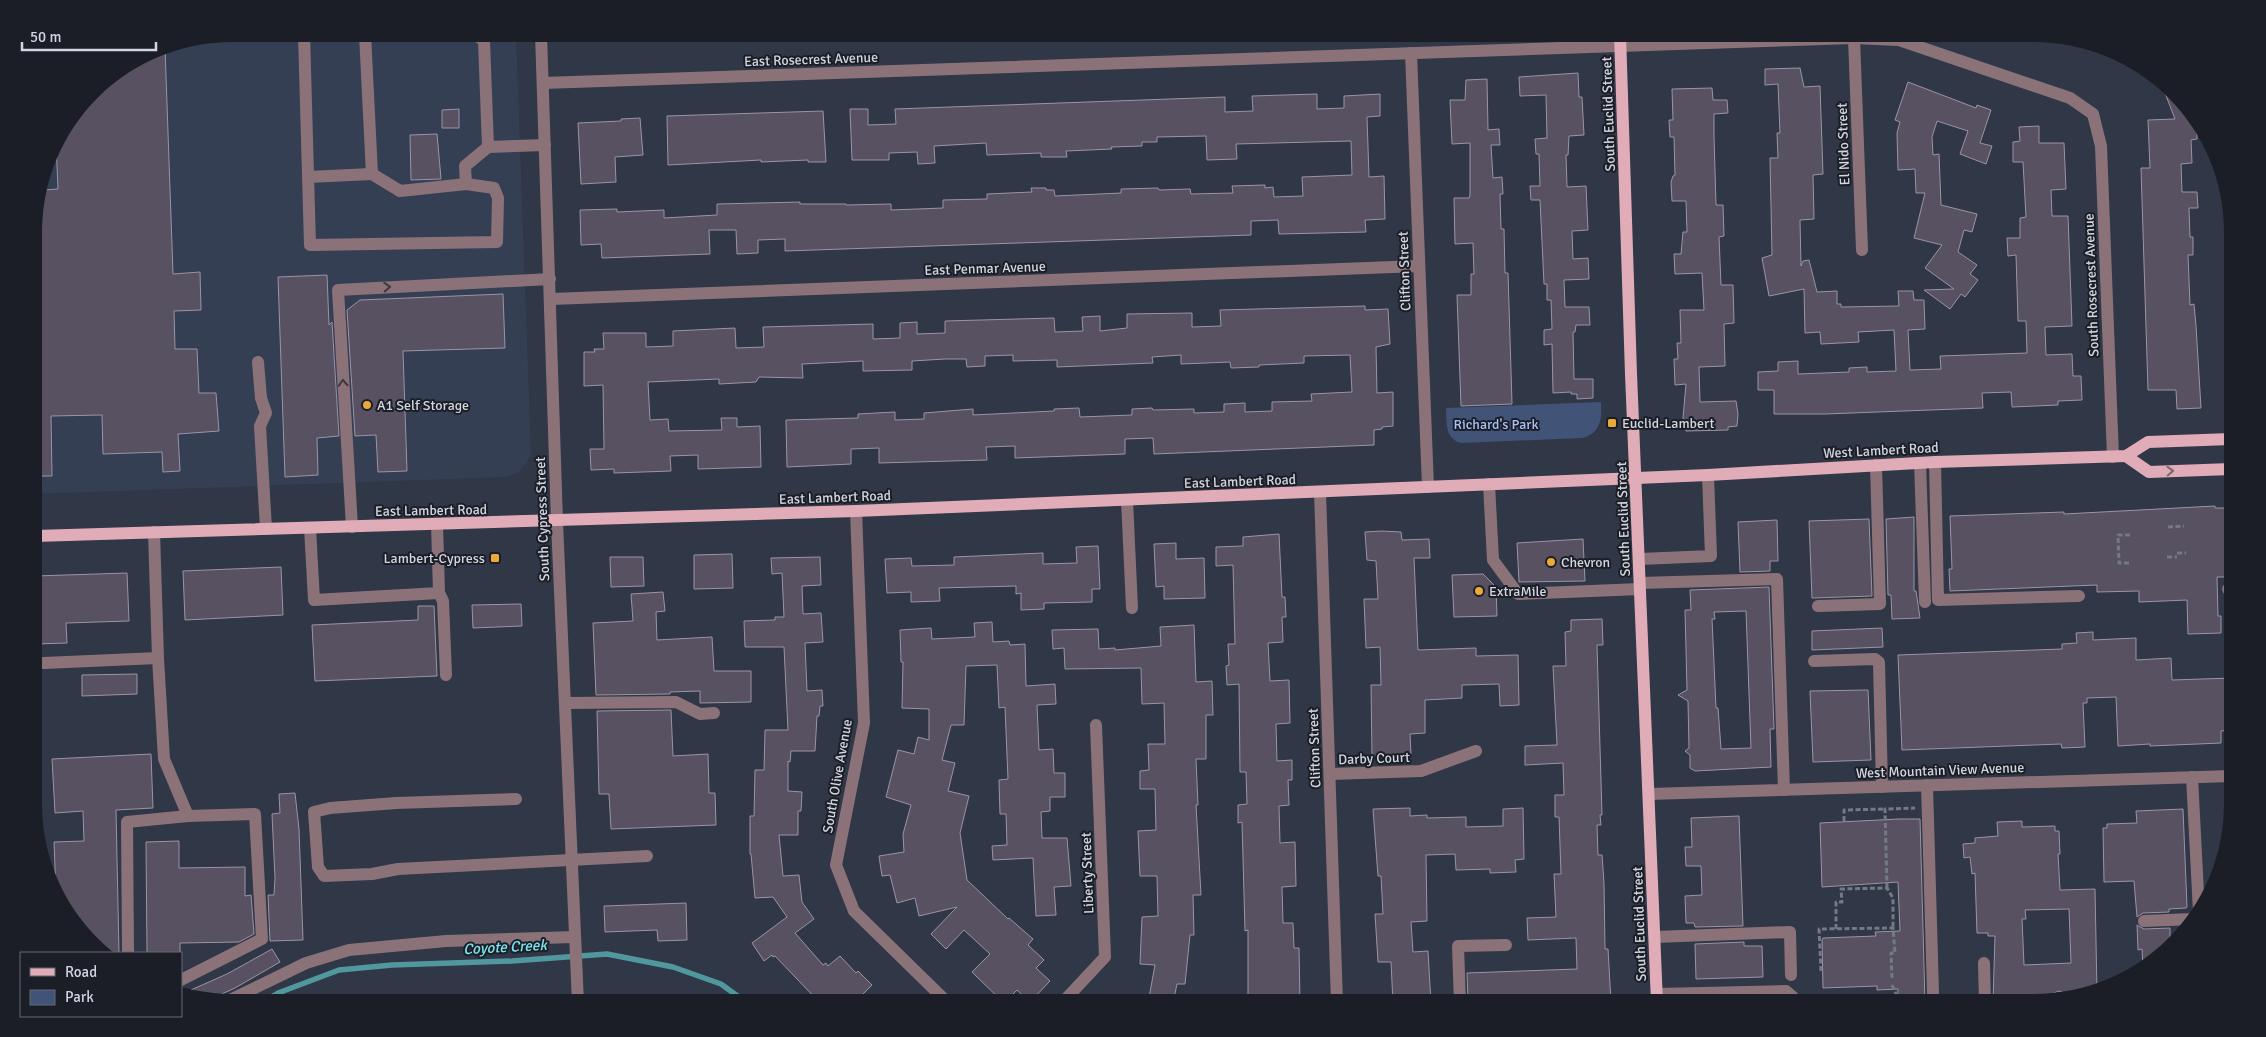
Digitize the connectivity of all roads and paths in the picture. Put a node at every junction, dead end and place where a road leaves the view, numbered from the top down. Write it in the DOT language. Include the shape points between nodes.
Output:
graph roads {
  1 [pos="304,42"];
  2 [pos="365,42"];
  3 [pos="484,42"];
  4 [pos="541,42"];
  5 [pos="1588,42"];
  6 [pos="1620,42"];
  7 [pos="1854,42"];
  8 [pos="1905,42"];
  9 [pos="1411,53"];
  10 [pos="543,83"];
  11 [pos="2093,114"];
  12 [pos="545,145"];
  13 [pos="488,147"];
  14 [pos="372,174"];
  15 [pos="308,177"];
  16 [pos="466,184"];
  17 [pos="1862,250"];
  18 [pos="1419,266"];
  19 [pos="550,279"];
  20 [pos="551,299"];
  21 [pos="258,362"];
  22 [pos="2224,439"];
  23 [pos="2126,456"];
  24 [pos="2113,457"];
  25 [pos="1935,462"];
  26 [pos="1920,463"];
  27 [pos="1876,465"];
  28 [pos="2224,469"];
  29 [pos="1708,475"];
  30 [pos="1637,478"];
  31 [pos="1489,484"];
  32 [pos="1428,487"];
  33 [pos="1320,492"];
  34 [pos="1127,500"];
  35 [pos="856,511"];
  36 [pos="557,522"];
  37 [pos="437,524"];
  38 [pos="2184,526"];
  39 [pos="352,527"];
  40 [pos="2168,527"];
  41 [pos="310,528"];
  42 [pos="266,529"];
  43 [pos="154,532"];
  44 [pos="2130,535"];
  45 [pos="42,536"];
  46 [pos="2177,553"];
  47 [pos="2186,553"];
  48 [pos="2177,557"];
  49 [pos="2167,558"];
  50 [pos="1640,559"];
  51 [pos="2131,563"];
  52 [pos="1640,586"];
  53 [pos="439,593"];
  54 [pos="2078,596"];
  55 [pos="1925,602"];
  56 [pos="1818,606"];
  57 [pos="1132,608"];
  58 [pos="158,658"];
  59 [pos="1814,661"];
  60 [pos="44,663"];
  61 [pos="446,675"];
  62 [pos="565,703"];
  63 [pos="714,713"];
  64 [pos="1096,725"];
  65 [pos="1476,751"];
  66 [pos="1330,774"];
  67 [pos="2224,776"];
  68 [pos="2192,778"];
  69 [pos="1927,786"];
  70 [pos="1882,787"];
  71 [pos="1784,790"];
  72 [pos="1649,794"];
  73 [pos="516,799"];
  74 [pos="1927,808"];
  75 [pos="1884,809"];
  76 [pos="188,816"];
  77 [pos="1844,821"];
  78 [pos="647,856"];
  79 [pos="572,859"];
  80 [pos="1887,888"];
  81 [pos="2197,900"];
  82 [pos="2184,919"];
  83 [pos="2144,921"];
  84 [pos="1836,929"];
  85 [pos="1894,930"];
  86 [pos="1655,937"];
  87 [pos="576,943"];
  88 [pos="1506,945"];
  89 [pos="128,952"];
  90 [pos="1984,963"];
  91 [pos="1821,970"];
  92 [pos="1791,975"];
  93 [pos="182,979"];
  94 [pos="1892,979"];
  95 [pos="1892,985"];
  96 [pos="1933,993"];
  97 [pos="242,994"];
  98 [pos="578,994"];
  99 [pos="939,994"];
  100 [pos="1070,994"];
  101 [pos="1337,994"];
  102 [pos="1460,994"];
  103 [pos="1657,994"];
  104 [pos="1738,994"];
  105 [pos="1790,994"];
  106 [pos="1896,994"];
  107 [pos="1985,994"];
  1 -- 15 [label="street"];
  2 -- 14 [label="street"];
  3 -- 13 [label="street"];
  4 -- 10 [label="street, South Cypress Street"];
  5 -- 9 [label="street, East Rosecrest Avenue"];
  6 -- 30 [label="main road, South Euclid Street"];
  7 -- 17 [label="street, El Nido Street"];
  8 -- 11 [label="street, East Rosecrest Avenue" via="2070,98"];
  9 -- 10 [label="street, East Rosecrest Avenue"];
  9 -- 18 [label="street, Clifton Street"];
  10 -- 12 [label="street, South Cypress Street"];
  11 -- 24 [label="street, South Rosecrest Avenue" via="2101,146"];
  12 -- 13 [label="street"];
  12 -- 19 [label="street, South Cypress Street"];
  13 -- 16 [label="street" via="465,166"];
  14 -- 15 [label="street"];
  14 -- 16 [label="street" via="400,192"];
  15 -- 16 [label="street" via="310,245 497,242 498,198 494,188"];
  18 -- 20 [label="street, East Penmar Avenue"];
  18 -- 32 [label="street, Clifton Street"];
  19 -- 20 [label="street, South Cypress Street"];
  39 -- 19 [label="street, one-way" via="338,290"];
  20 -- 36 [label="street, South Cypress Street"];
  21 -- 42 [label="street" via="261,398 266,413 260,426"];
  22 -- 23 [label="main road, West Lambert Road" via="2148,442"];
  23 -- 24 [label="main road, West Lambert Road"];
  23 -- 28 [label="main road, one-way" via="2149,472"];
  24 -- 25 [label="main road, West Lambert Road"];
  25 -- 26 [label="main road, West Lambert Road"];
  25 -- 54 [label="street" via="1938,600"];
  26 -- 27 [label="main road, West Lambert Road"];
  26 -- 55 [label="street"];
  27 -- 29 [label="main road, West Lambert Road"];
  27 -- 56 [label="street" via="1880,604"];
  29 -- 30 [label="main road, West Lambert Road"];
  29 -- 50 [label="street" via="1711,556"];
  30 -- 31 [label="main road, East Lambert Road"];
  30 -- 50 [label="main road, South Euclid Street"];
  31 -- 32 [label="main road, East Lambert Road"];
  31 -- 52 [label="street" via="1492,560 1518,594"];
  32 -- 33 [label="main road, East Lambert Road"];
  33 -- 34 [label="main road, East Lambert Road"];
  33 -- 66 [label="street, Clifton Street"];
  34 -- 35 [label="main road, East Lambert Road"];
  34 -- 57 [label="street"];
  35 -- 36 [label="main road, East Lambert Road"];
  35 -- 99 [label="street, South Olive Avenue" via="864,723 836,865 854,911"];
  36 -- 37 [label="main road, East Lambert Road"];
  36 -- 62 [label="street, South Cypress Street"];
  37 -- 39 [label="main road, East Lambert Road"];
  37 -- 53 [label="street"];
  38 -- 40 [label="path"];
  39 -- 41 [label="main road, East Lambert Road"];
  41 -- 42 [label="main road, East Lambert Road"];
  41 -- 53 [label="street" via="314,600"];
  42 -- 43 [label="main road, East Lambert Road"];
  43 -- 45 [label="main road, East Lambert Road"];
  43 -- 58 [label="street"];
  44 -- 51 [label="path" via="2118,535 2118,563"];
  46 -- 47 [label="path"];
  48 -- 49 [label="path"];
  50 -- 52 [label="main road, South Euclid Street"];
  52 -- 71 [label="street" via="1777,579"];
  52 -- 72 [label="main road, South Euclid Street"];
  53 -- 61 [label="street" via="443,601"];
  58 -- 60 [label="street"];
  58 -- 76 [label="street" via="164,759"];
  59 -- 70 [label="street" via="1875,659 1879,662"];
  62 -- 63 [label="street" via="676,702 700,714"];
  62 -- 79 [label="street, South Cypress Street"];
  64 -- 100 [label="street, Liberty Street" via="1104,957"];
  65 -- 66 [label="street, Darby Court" via="1421,771"];
  66 -- 101 [label="street, Clifton Street"];
  67 -- 68 [label="street, West Mountain View Avenue"];
  68 -- 69 [label="street, West Mountain View Avenue"];
  68 -- 81 [label="street"];
  69 -- 70 [label="street, West Mountain View Avenue"];
  69 -- 74 [label="street"];
  70 -- 71 [label="street, West Mountain View Avenue"];
  71 -- 72 [label="street, West Mountain View Avenue"];
  72 -- 86 [label="main road, South Euclid Street"];
  73 -- 79 [label="street" via="396,803 314,812 318,867 324,876"];
  74 -- 75 [label="path"];
  74 -- 96 [label="street"];
  75 -- 77 [label="path" via="1844,810"];
  75 -- 80 [label="path"];
  76 -- 89 [label="street" via="127,822"];
  76 -- 93 [label="street" via="255,814 262,939"];
  78 -- 79 [label="street"];
  79 -- 87 [label="street, South Cypress Street"];
  80 -- 84 [label="path" via="1841,889 1842,902 1836,902"];
  80 -- 85 [label="path" via="1893,898"];
  82 -- 83 [label="street"];
  84 -- 85 [label="path"];
  84 -- 91 [label="path" via="1819,929"];
  85 -- 94 [label="path"];
  86 -- 92 [label="street" via="1790,932"];
  86 -- 103 [label="main road, South Euclid Street"];
  87 -- 97 [label="street" via="446,941 349,950 306,963"];
  87 -- 98 [label="street, South Cypress Street"];
  88 -- 102 [label="street" via="1458,946"];
  90 -- 107 [label="street"];
  95 -- 106 [label="path"];
  104 -- 105 [label="street" via="1786,991"];
}
